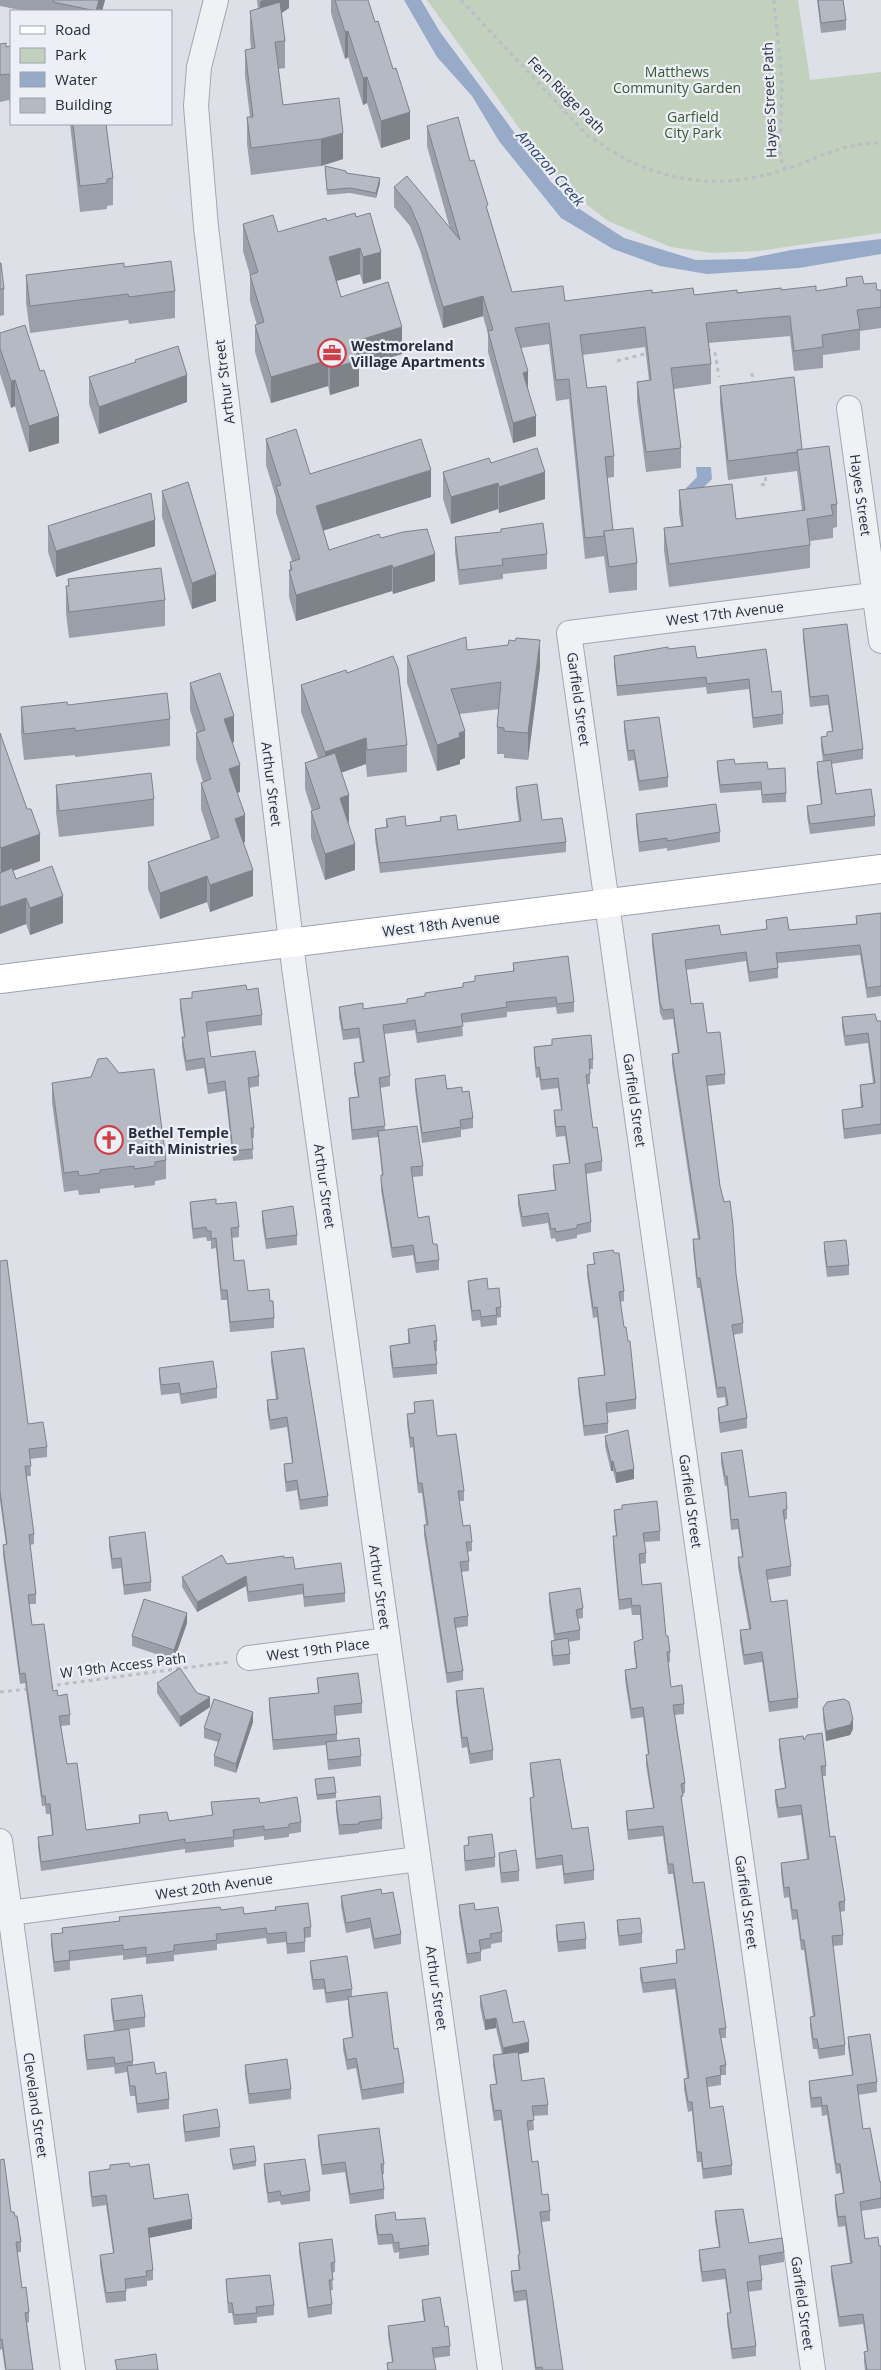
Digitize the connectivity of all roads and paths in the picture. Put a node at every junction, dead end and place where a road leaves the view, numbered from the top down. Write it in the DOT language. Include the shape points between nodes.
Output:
graph roads {
  1 [pos="216,0"];
  2 [pos="461,0"];
  3 [pos="774,0"];
  4 [pos="881,143"];
  5 [pos="785,170"];
  6 [pos="701,347"];
  7 [pos="655,350"];
  8 [pos="617,361"];
  9 [pos="752,373"];
  10 [pos="719,377"];
  11 [pos="754,391"];
  12 [pos="850,408"];
  13 [pos="764,465"];
  14 [pos="761,485"];
  15 [pos="878,594"];
  16 [pos="570,632"];
  17 [pos="881,641"];
  18 [pos="881,869"];
  19 [pos="607,904"];
  20 [pos="292,942"];
  21 [pos="0,979"];
  22 [pos="388,1640"];
  23 [pos="249,1658"];
  24 [pos="39,1687"];
  25 [pos="29,1688"];
  26 [pos="0,1692"];
  27 [pos="0,1841"];
  28 [pos="418,1859"];
  29 [pos="10,1913"];
  30 [pos="73,2370"];
  31 [pos="490,2370"];
  32 [pos="813,2370"];
  1 -- 20 [label="street, Arthur Street" via="200,67 196,106 199,156"];
  2 -- 5 [label="path, Fern Ridge Path" via="585,133 635,165 681,179 710,181 738,180"];
  3 -- 5 [label="path, Hayes Street Path" via="782,82 780,158"];
  4 -- 5 [label="path, Fern Ridge Path" via="840,147"];
  6 -- 10 [label="path" via="715,353"];
  7 -- 8 [label="path"];
  9 -- 11 [label="path"];
  12 -- 15 [label="street, Hayes Street"];
  13 -- 14 [label="path" via="766,484"];
  15 -- 16 [label="street, West 17th Avenue"];
  15 -- 17 [label="street, Hayes Street"];
  16 -- 19 [label="street, Garfield Street"];
  18 -- 19 [label="main road, West 18th Avenue"];
  19 -- 20 [label="main road, West 18th Avenue"];
  19 -- 32 [label="street, Garfield Street"];
  20 -- 21 [label="main road, West 18th Avenue"];
  20 -- 22 [label="street, Arthur Street"];
  22 -- 23 [label="street, West 19th Place"];
  22 -- 28 [label="street, Arthur Street"];
  23 -- 24 [label="path, W 19th Access Path"];
  25 -- 26 [label="path"];
  27 -- 29 [label="street, Cleveland Street"];
  28 -- 29 [label="street, West 20th Avenue"];
  28 -- 31 [label="street, Arthur Street"];
  29 -- 30 [label="street, Cleveland Street"];
}
